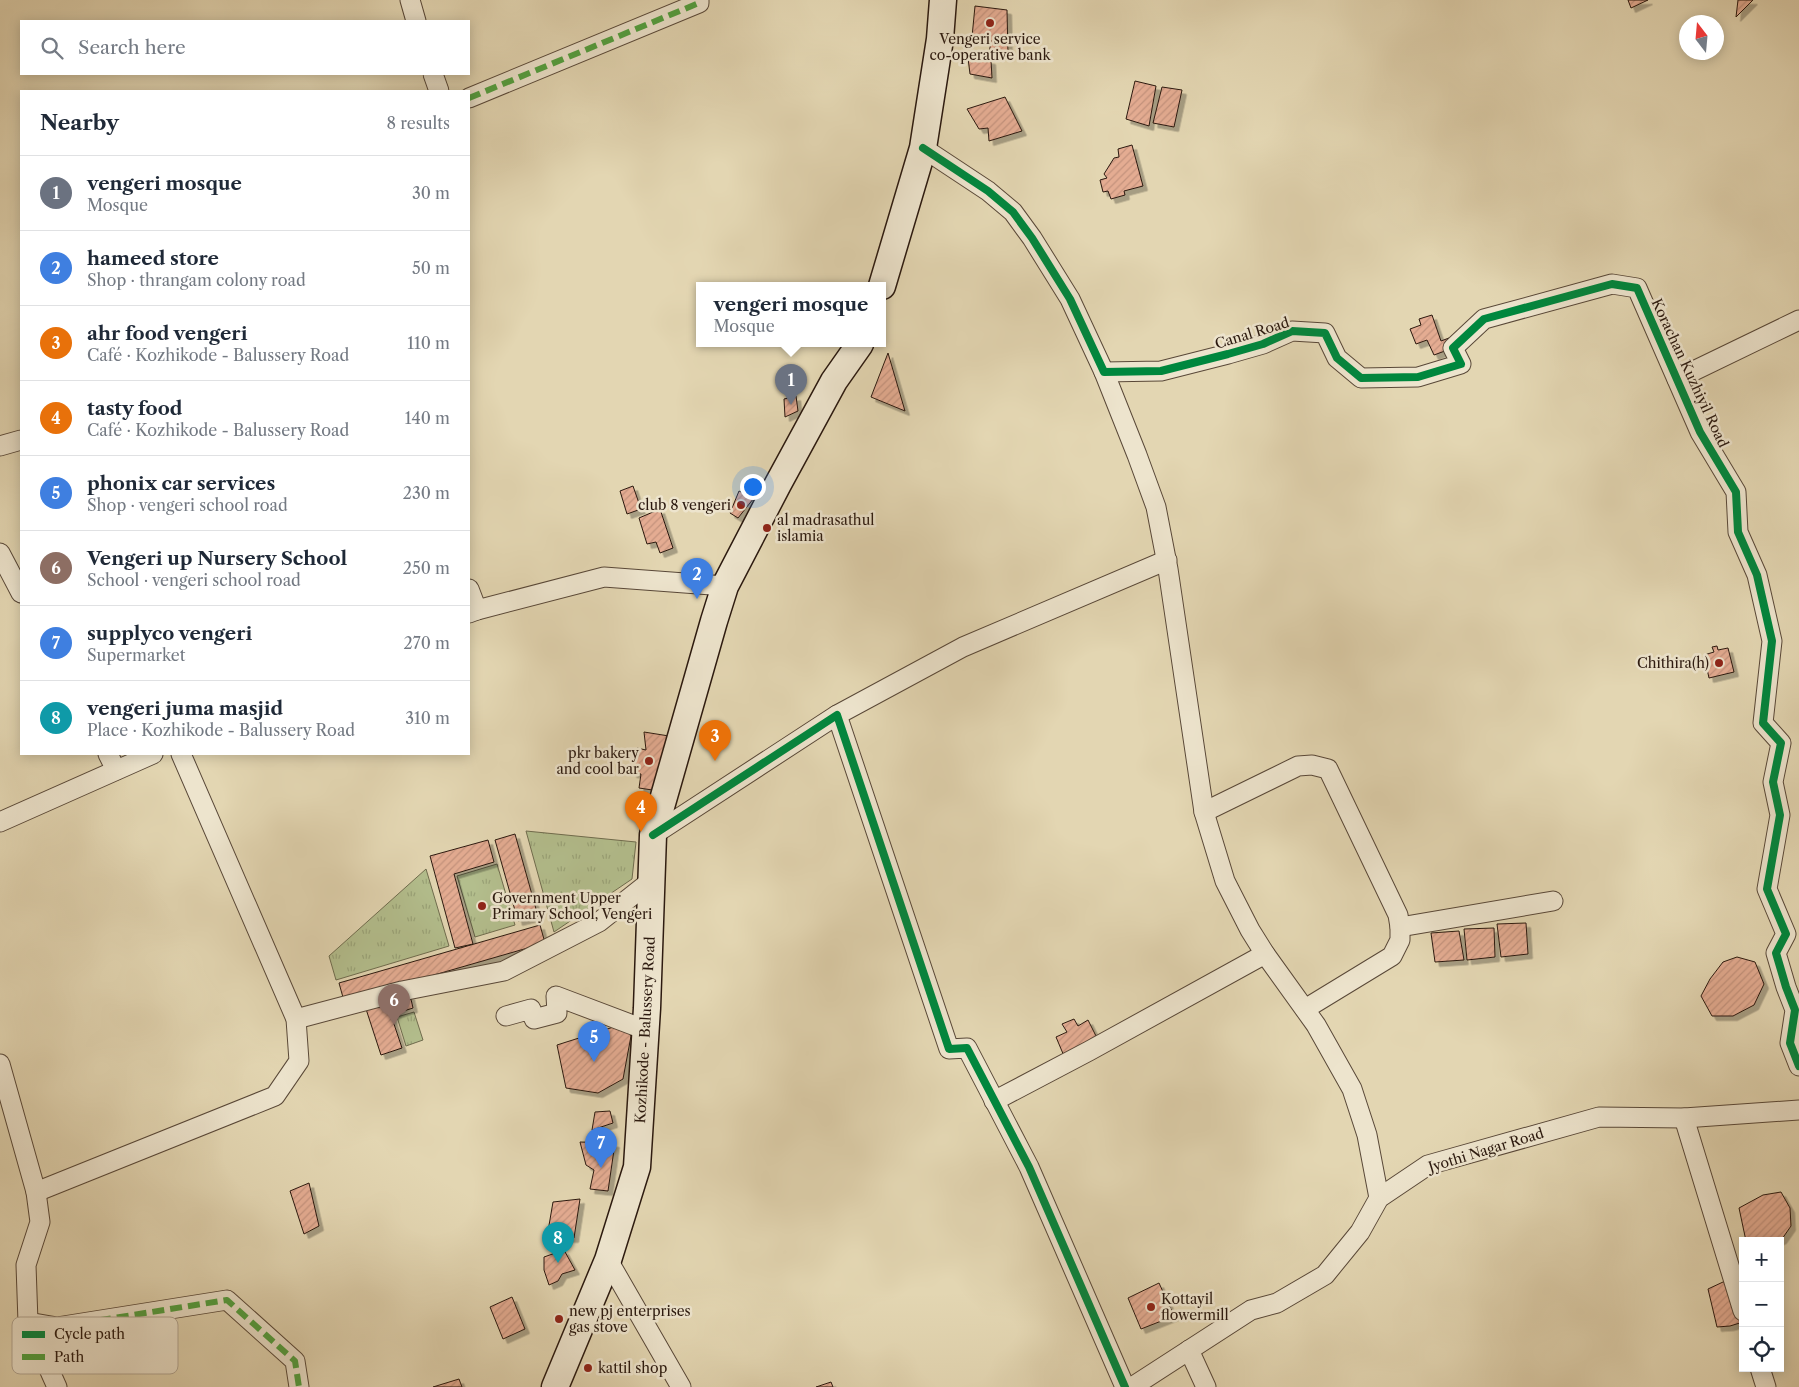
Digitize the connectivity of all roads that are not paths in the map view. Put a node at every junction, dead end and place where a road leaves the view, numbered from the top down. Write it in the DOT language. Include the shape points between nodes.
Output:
graph roads {
  1 [pos="410,0"];
  2 [pos="699,0"];
  3 [pos="943,0"];
  4 [pos="416,20"];
  5 [pos="433,75"];
  6 [pos="438,90"];
  7 [pos="470,98"];
  8 [pos="923,148"];
  9 [pos="883,282"];
  10 [pos="1637,288"];
  11 [pos="1799,320"];
  12 [pos="858,347"];
  13 [pos="1104,372"];
  14 [pos="1677,379"];
  15 [pos="20,440"];
  16 [pos="0,446"];
  17 [pos="0,553"];
  18 [pos="1167,560"];
  19 [pos="725,586"];
  20 [pos="20,590"];
  21 [pos="470,595"];
  22 [pos="473,612"];
  23 [pos="837,715"];
  24 [pos="148,755"];
  25 [pos="181,755"];
  26 [pos="112,762"];
  27 [pos="1204,812"];
  28 [pos="0,822"];
  29 [pos="653,835"];
  30 [pos="652,880"];
  31 [pos="1553,901"];
  32 [pos="1400,927"];
  33 [pos="1265,954"];
  34 [pos="1305,1009"];
  35 [pos="506,1016"];
  36 [pos="296,1019"];
  37 [pos="646,1030"];
  38 [pos="0,1064"];
  39 [pos="1799,1066"];
  40 [pos="994,1101"];
  41 [pos="1799,1110"];
  42 [pos="1684,1118"];
  43 [pos="36,1192"];
  44 [pos="1379,1198"];
  45 [pos="608,1260"];
  46 [pos="1739,1298"];
  47 [pos="28,1317"];
  48 [pos="120,1317"];
  49 [pos="1189,1350"];
  50 [pos="1761,1372"];
  51 [pos="51,1374"];
  52 [pos="57,1387"];
  53 [pos="299,1387"];
  54 [pos="554,1387"];
  55 [pos="681,1387"];
  56 [pos="1125,1387"];
  57 [pos="1132,1387"];
  58 [pos="1206,1387"];
  59 [pos="1766,1387"];
  1 -- 4 [label="street"];
  2 -- 7 [label="street" via="699,3"];
  3 -- 8 [label="main road"];
  5 -- 6 [label="street"];
  8 -- 9 [label="main road"];
  8 -- 13 [label="street" via="988,191 1013,212 1070,299"];
  10 -- 13 [label="street, Canal Road" via="1612,284 1484,319 1453,348 1461,364 1418,377 1361,378 1337,358 1325,333 1292,331 1263,344 1161,371"];
  10 -- 14 [label="street, Korachan Kuzhiyil Road"];
  11 -- 14 [label="street"];
  12 -- 19 [label="main road, Kozhikode - Balussery Road" via="834,380"];
  13 -- 18 [label="street" via="1156,507"];
  14 -- 39 [label="street, Korachan Kuzhiyil Road" via="1700,432 1736,492 1738,532 1757,575 1772,641 1763,724 1781,743 1774,782 1780,815 1767,889 1786,934 1776,953 1795,1010 1790,1043"];
  15 -- 16 [label="street"];
  17 -- 20 [label="street"];
  18 -- 23 [label="street" via="963,647"];
  18 -- 27 [label="street"];
  19 -- 22 [label="street" via="604,577"];
  19 -- 29 [label="main road, Kozhikode - Balussery Road"];
  21 -- 22 [label="street"];
  23 -- 29 [label="street"];
  23 -- 40 [label="street" via="949,1049 967,1048"];
  24 -- 26 [label="street"];
  25 -- 36 [label="street"];
  26 -- 28 [label="street"];
  27 -- 32 [label="street" via="1298,766 1312,764 1328,769 1398,915"];
  27 -- 33 [label="street" via="1225,881"];
  29 -- 30 [label="main road, Kozhikode - Balussery Road"];
  30 -- 36 [label="street" via="599,922 504,971 402,991"];
  30 -- 37 [label="main road, Kozhikode - Balussery Road"];
  31 -- 32 [label="street"];
  32 -- 34 [label="street" via="1400,940 1392,956"];
  33 -- 34 [label="street"];
  33 -- 40 [label="street"];
  34 -- 44 [label="street" via="1352,1089 1367,1135"];
  35 -- 37 [label="street" via="530,1009 534,1019 557,1014 556,996"];
  36 -- 43 [label="street" via="299,1061 275,1096"];
  37 -- 45 [label="main road, Kozhikode - Balussery Road" via="637,1167"];
  38 -- 43 [label="street"];
  40 -- 56 [label="street" via="1029,1167"];
  41 -- 42 [label="street, Jyothi Nagar Road"];
  42 -- 44 [label="street, Jyothi Nagar Road" via="1599,1118 1428,1165"];
  42 -- 46 [label="street"];
  43 -- 47 [label="street" via="40,1222 26,1265"];
  44 -- 49 [label="street, Jyothi Nagar Road" via="1360,1232 1325,1275 1277,1303 1251,1310"];
  45 -- 54 [label="main road, Kozhikode - Balussery Road"];
  45 -- 55 [label="street"];
  48 -- 53 [label="street" via="227,1300 296,1361"];
  49 -- 57 [label="street, Jyothi Nagar Road"];
  49 -- 58 [label="street"];
  50 -- 59 [label="street"];
  51 -- 52 [label="street"];
}
